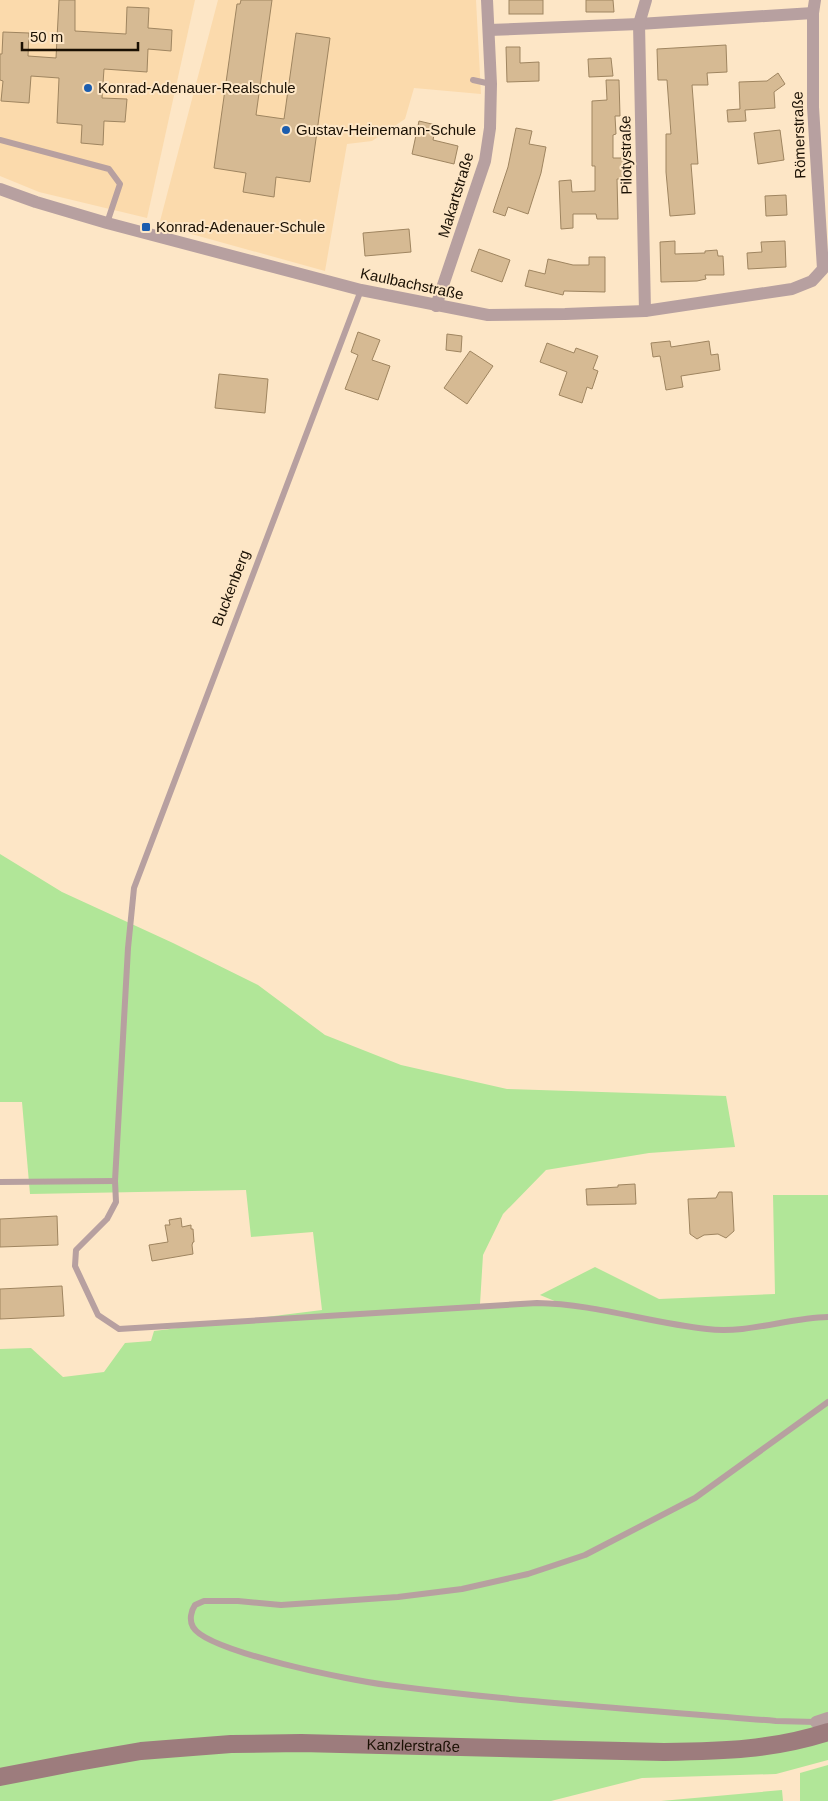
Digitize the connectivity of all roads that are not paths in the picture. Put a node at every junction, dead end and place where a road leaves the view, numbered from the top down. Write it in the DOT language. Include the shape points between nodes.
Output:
graph roads {
  1 [pos="487,0"];
  2 [pos="646,0"];
  3 [pos="815,0"];
  4 [pos="813,13"];
  5 [pos="639,24"];
  6 [pos="489,30"];
  7 [pos="474,80"];
  8 [pos="491,84"];
  9 [pos="0,140"];
  10 [pos="0,189"];
  11 [pos="108,223"];
  12 [pos="822,268"];
  13 [pos="361,290"];
  14 [pos="436,306"];
  15 [pos="645,311"];
  16 [pos="115,1181"];
  17 [pos="0,1182"];
  18 [pos="828,1317"];
  19 [pos="828,1402"];
  20 [pos="824,1724"];
  21 [pos="0,1777"];
  1 -- 6 [label="street, Makartstraße"];
  2 -- 5 [label="street, Pilotystraße"];
  3 -- 4 [label="street, Römerstraße"];
  4 -- 5 [label="street"];
  4 -- 12 [label="street, Römerstraße" via="813,108"];
  5 -- 6 [label="street"];
  5 -- 15 [label="street, Pilotystraße"];
  6 -- 8 [label="street, Makartstraße"];
  7 -- 8 [label="lane"];
  8 -- 14 [label="street, Makartstraße" via="485,161"];
  9 -- 11 [label="lane" via="109,169 120,184"];
  10 -- 11 [label="street, Kaulbachstraße"];
  11 -- 13 [label="street, Kaulbachstraße"];
  12 -- 15 [label="street, Kaulbachstraße" via="812,281 792,289"];
  13 -- 14 [label="street, Kaulbachstraße"];
  13 -- 16 [label="lane, Buckenberg" via="134,888"];
  14 -- 15 [label="street, Kaulbachstraße" via="488,315"];
  16 -- 17 [label="lane"];
  16 -- 18 [label="lane, Buckenberg" via="116,1202 107,1219 76,1250 75,1266 98,1315 119,1329 537,1303 597,1308 707,1330 755,1328"];
  19 -- 20 [label="lane" via="695,1498 585,1556 528,1574 462,1588 398,1597 281,1605 204,1601 195,1605 191,1615 192,1626 197,1632 215,1642 260,1658 354,1680 502,1698"];
  20 -- 21 [label="main road, Kanzlerstraße" via="772,1746 716,1751 231,1744 141,1751"];
}
